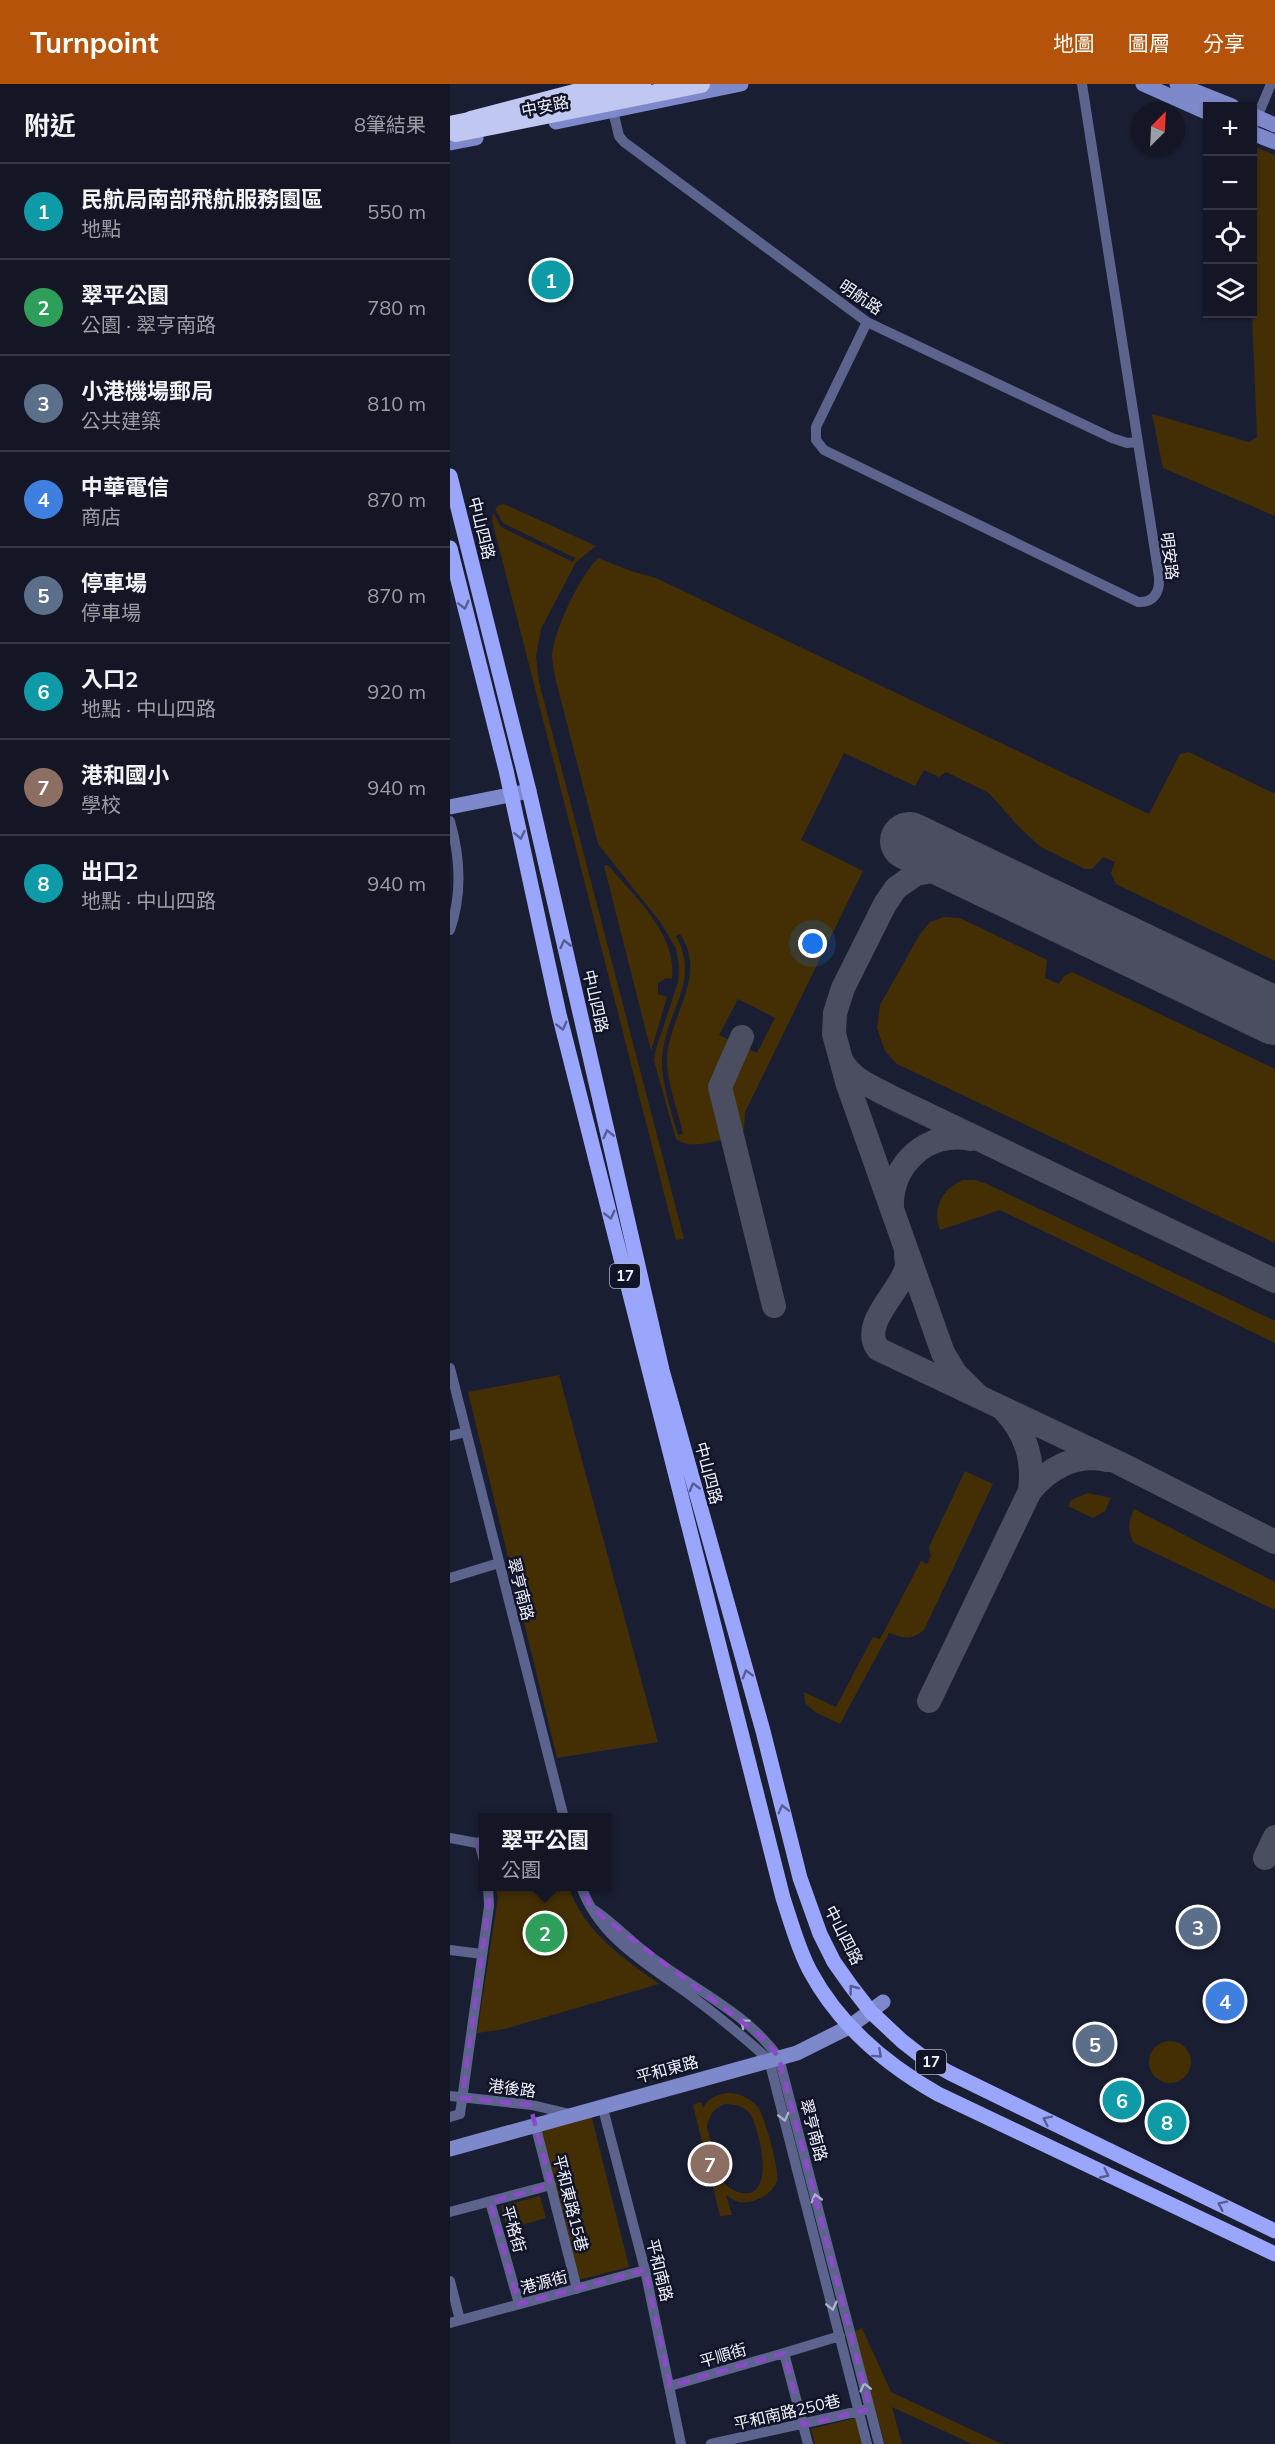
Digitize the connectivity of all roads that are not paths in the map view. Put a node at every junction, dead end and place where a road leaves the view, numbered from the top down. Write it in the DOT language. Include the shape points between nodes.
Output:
graph roads {
  1 [pos="580,84"];
  2 [pos="609,84"];
  3 [pos="624,84"];
  4 [pos="642,84"];
  5 [pos="671,84"];
  6 [pos="689,84"];
  7 [pos="701,84"];
  8 [pos="741,84"];
  9 [pos="1082,84"];
  10 [pos="1143,84"];
  11 [pos="1177,84"];
  12 [pos="1271,84"];
  13 [pos="1198,88"];
  14 [pos="1224,102"];
  15 [pos="494,107"];
  16 [pos="613,111"];
  17 [pos="1203,111"];
  18 [pos="1257,114"];
  19 [pos="1257,121"];
  20 [pos="1275,125"];
  21 [pos="452,129"];
  22 [pos="497,134"];
  23 [pos="1257,135"];
  24 [pos="1275,142"];
  25 [pos="867,322"];
  26 [pos="1137,442"];
  27 [pos="450,476"];
  28 [pos="450,548"];
  29 [pos="529,791"];
  30 [pos="511,795"];
  31 [pos="450,807"];
  32 [pos="450,821"];
  33 [pos="450,930"];
  34 [pos="450,1368"];
  35 [pos="466,1432"];
  36 [pos="450,1436"];
  37 [pos="499,1563"];
  38 [pos="450,1578"];
  39 [pos="563,1813"];
  40 [pos="450,1838"];
  41 [pos="479,1841"];
  42 [pos="488,1891"];
  43 [pos="583,1891"];
  44 [pos="450,1950"];
  45 [pos="482,1954"];
  46 [pos="884,2001"];
  47 [pos="871,2012"];
  48 [pos="849,2027"];
  49 [pos="774,2059"];
  50 [pos="450,2096"];
  51 [pos="462,2098"];
  52 [pos="602,2105"];
  53 [pos="570,2114"];
  54 [pos="450,2117"];
  55 [pos="535,2124"];
  56 [pos="450,2148"];
  57 [pos="551,2185"];
  58 [pos="490,2202"];
  59 [pos="450,2212"];
  60 [pos="1275,2231"];
  61 [pos="1275,2254"];
  62 [pos="645,2270"];
  63 [pos="450,2281"];
  64 [pos="577,2289"];
  65 [pos="519,2304"];
  66 [pos="455,2322"];
  67 [pos="840,2336"];
  68 [pos="784,2353"];
  69 [pos="670,2386"];
  70 [pos="870,2409"];
  71 [pos="858,2411"];
  72 [pos="803,2425"];
  73 [pos="681,2444"];
  74 [pos="711,2444"];
  75 [pos="808,2444"];
  76 [pos="867,2444"];
  77 [pos="879,2444"];
  1 -- 15 [label="street, 中安路"];
  2 -- 21 [label="highway, bridge"];
  3 -- 15 [label="street, 中安路"];
  4 -- 21 [label="highway, bridge"];
  5 -- 21 [label="highway, bridge"];
  6 -- 22 [label="street, 中安路" via="540,115"];
  7 -- 21 [label="highway, bridge"];
  8 -- 16 [label="street, 中安路"];
  9 -- 26 [label="street, 明安路"];
  10 -- 17 [label="street"];
  11 -- 13 [label="street"];
  12 -- 18 [label="street"];
  13 -- 14 [label="street"];
  15 -- 21 [label="street, 中安路"];
  16 -- 22 [label="street, 中安路"];
  16 -- 25 [label="street, 明航路" via="624,142"];
  19 -- 20 [label="street"];
  21 -- 22 [label="street, 中安路"];
  23 -- 24 [label="street"];
  25 -- 26 [label="street, 明航路" via="1112,438"];
  25 -- 26 [label="street, 明安路" via="816,427 816,440 824,450 1141,603 1153,598 1160,585"];
  27 -- 29 [label="main road, 中山四路 / 17"];
  28 -- 30 [label="main road, 中山四路 / 17, one-way"];
  29 -- 30 [label="street"];
  47 -- 29 [label="main road, 中山四路 / 17, one-way" via="834,1962 800,1878 662,1370"];
  30 -- 31 [label="street"];
  30 -- 48 [label="main road, 中山四路 / 17, one-way" via="559,1014 783,1898 809,1969"];
  32 -- 33 [label="street" via="457,844 458,892"];
  34 -- 35 [label="street, 翠亨南路"];
  35 -- 36 [label="street"];
  35 -- 37 [label="street, 翠亨南路"];
  37 -- 38 [label="street"];
  37 -- 39 [label="street, 翠亨南路"];
  40 -- 41 [label="street"];
  42 -- 45 [label="street"];
  43 -- 49 [label="street, 翠亨南路" via="591,1908 766,2040"];
  44 -- 45 [label="street"];
  45 -- 51 [label="street"];
  46 -- 47 [label="street, 平和東路"];
  47 -- 48 [label="street, 平和東路"];
  60 -- 47 [label="main road, 中山四路 / 17, one-way" via="950,2073 902,2041"];
  48 -- 49 [label="street, 平和東路" via="807,2049"];
  48 -- 61 [label="main road, 中山四路 / 17, one-way" via="884,2059 938,2094"];
  49 -- 52 [label="street, 平和東路"];
  49 -- 67 [label="street, 翠亨南路, one-way"];
  70 -- 49 [label="street, 翠亨南路, one-way"];
  50 -- 51 [label="street, 港後路"];
  51 -- 53 [label="street, 港後路" via="532,2105"];
  51 -- 54 [label="street" via="460,2114"];
  52 -- 53 [label="street, 平和東路"];
  52 -- 62 [label="street, 平和南路"];
  53 -- 55 [label="street, 平和東路"];
  55 -- 56 [label="street, 平和東路"];
  55 -- 57 [label="street, 平和東路15巷"];
  57 -- 58 [label="street"];
  57 -- 64 [label="street, 平和東路15巷"];
  58 -- 59 [label="street, 平格街"];
  58 -- 65 [label="street, 平格街"];
  62 -- 64 [label="street, 港源街"];
  62 -- 69 [label="street, 平和南路"];
  63 -- 66 [label="street"];
  64 -- 65 [label="street, 港源街"];
  65 -- 66 [label="street, 港源街"];
  67 -- 68 [label="street, 平順街"];
  67 -- 71 [label="street, 翠亨南路"];
  68 -- 69 [label="street, 平順街"];
  68 -- 72 [label="street"];
  69 -- 73 [label="street, 平和南路"];
  70 -- 71 [label="street, 平和南路250巷"];
  70 -- 77 [label="street, 翠亨南路"];
  71 -- 72 [label="street, 平和南路250巷"];
  71 -- 76 [label="street, 翠亨南路"];
  72 -- 74 [label="street, 平和南路250巷"];
  72 -- 75 [label="street"];
}
